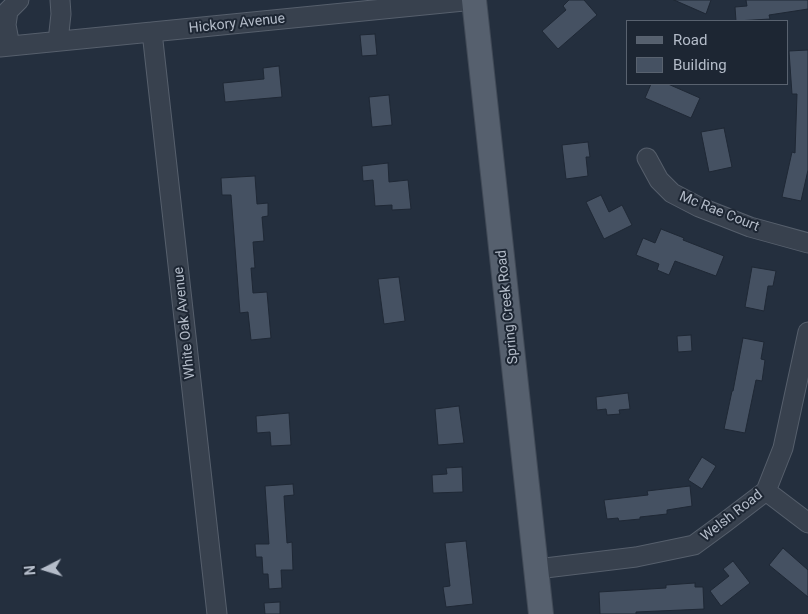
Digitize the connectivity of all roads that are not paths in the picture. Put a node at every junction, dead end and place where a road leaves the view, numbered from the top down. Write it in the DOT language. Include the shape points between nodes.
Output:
graph roads {
  1 [pos="19,0"];
  2 [pos="60,0"];
  3 [pos="474,0"];
  4 [pos="152,32"];
  5 [pos="58,41"];
  6 [pos="5,46"];
  7 [pos="647,158"];
  8 [pos="808,243"];
  9 [pos="808,332"];
  10 [pos="766,490"];
  11 [pos="808,523"];
  12 [pos="537,570"];
  13 [pos="217,614"];
  14 [pos="542,614"];
  1 -- 6 [label="street" via="8,11"];
  2 -- 5 [label="street"];
  3 -- 4 [label="street, Hickory Avenue"];
  3 -- 12 [label="main road, Spring Creek Road"];
  4 -- 5 [label="street, Hickory Avenue"];
  4 -- 13 [label="street, White Oak Avenue"];
  5 -- 6 [label="street, Hickory Avenue"];
  7 -- 8 [label="street, Mc Rae Court" via="659,180 672,193 750,227"];
  9 -- 10 [label="street, Welsh Road" via="783,448"];
  10 -- 11 [label="street"];
  10 -- 12 [label="street, Welsh Road" via="694,545 636,557"];
  12 -- 14 [label="main road, Spring Creek Road"];
}
